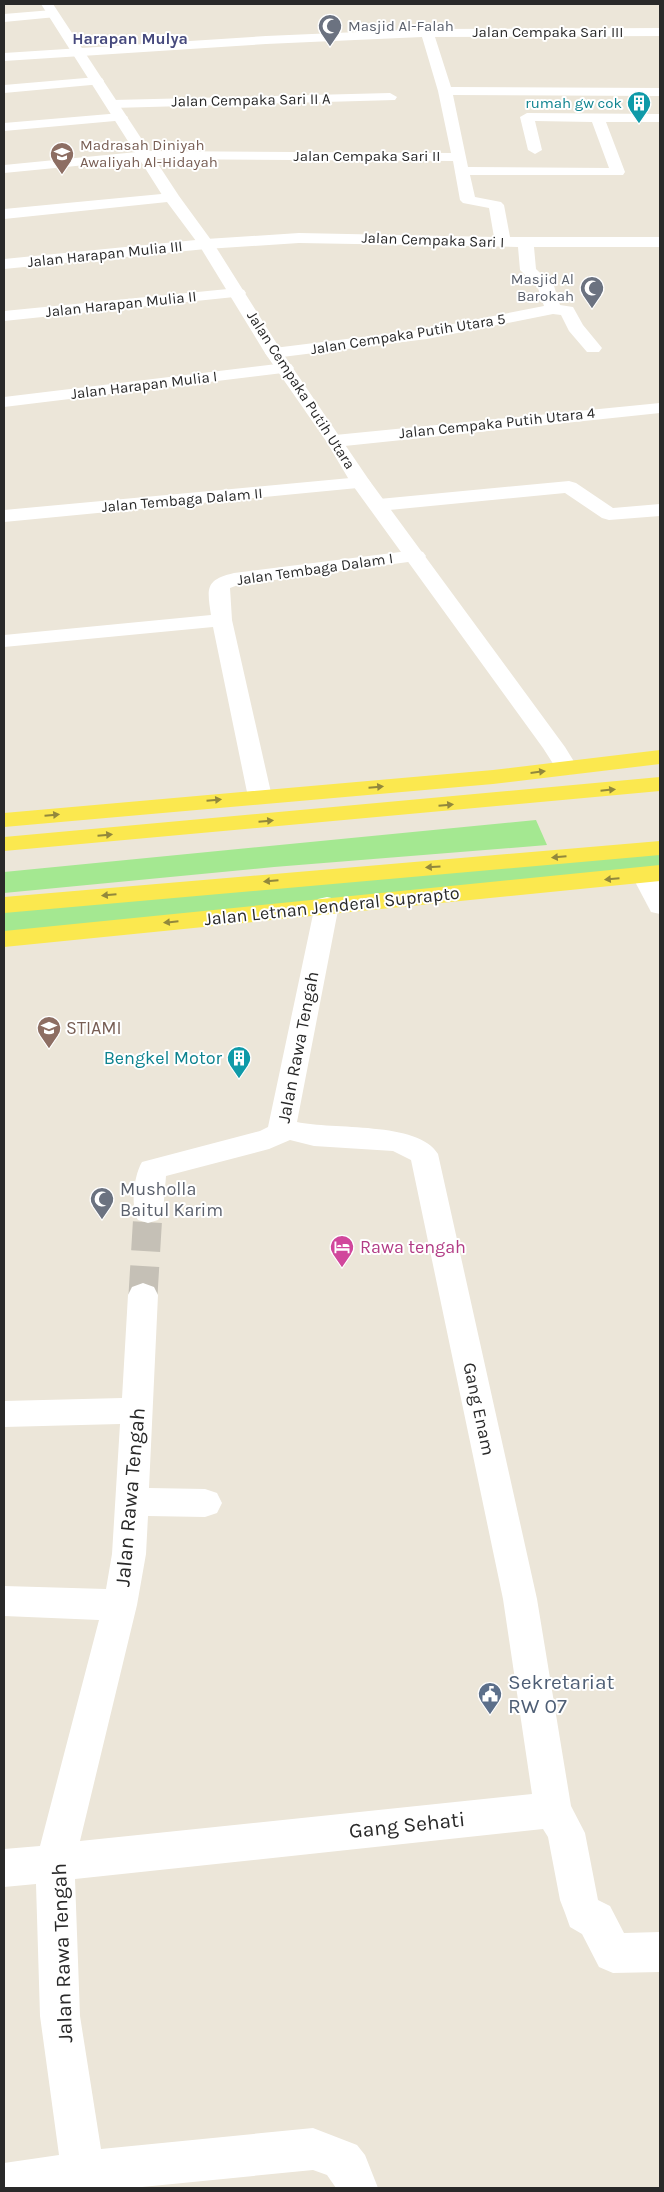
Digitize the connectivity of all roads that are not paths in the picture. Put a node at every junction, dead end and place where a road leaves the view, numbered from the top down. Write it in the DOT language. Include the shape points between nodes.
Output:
graph roads {
  1 [pos="50,9"];
  2 [pos="4,18"];
  3 [pos="660,32"];
  4 [pos="427,33"];
  5 [pos="75,44"];
  6 [pos="4,56"];
  7 [pos="97,81"];
  8 [pos="4,88"];
  9 [pos="446,91"];
  10 [pos="660,92"];
  11 [pos="390,97"];
  12 [pos="117,111"];
  13 [pos="597,118"];
  14 [pos="660,118"];
  15 [pos="4,127"];
  16 [pos="535,150"];
  17 [pos="146,155"];
  18 [pos="460,164"];
  19 [pos="4,169"];
  20 [pos="172,198"];
  21 [pos="4,214"];
  22 [pos="503,242"];
  23 [pos="526,242"];
  24 [pos="660,242"];
  25 [pos="206,244"];
  26 [pos="4,264"];
  27 [pos="238,293"];
  28 [pos="554,309"];
  29 [pos="4,316"];
  30 [pos="593,348"];
  31 [pos="280,360"];
  32 [pos="4,402"];
  33 [pos="660,408"];
  34 [pos="335,441"];
  35 [pos="360,483"];
  36 [pos="379,505"];
  37 [pos="660,510"];
  38 [pos="4,516"];
  39 [pos="416,556"];
  40 [pos="222,620"];
  41 [pos="4,641"];
  42 [pos="660,757"];
  43 [pos="566,768"];
  44 [pos="660,784"];
  45 [pos="260,797"];
  46 [pos="4,820"];
  47 [pos="4,844"];
  48 [pos="660,848"];
  49 [pos="652,874"];
  50 [pos="4,905"];
  51 [pos="327,905"];
  52 [pos="660,906"];
  53 [pos="4,939"];
  54 [pos="282,1128"];
  55 [pos="148,1212"];
  56 [pos="143,1295"];
  57 [pos="137,1412"];
  58 [pos="4,1414"];
  59 [pos="132,1502"];
  60 [pos="205,1503"];
  61 [pos="4,1601"];
  62 [pos="120,1605"];
  63 [pos="553,1810"];
  64 [pos="55,1864"];
  65 [pos="4,1868"];
  66 [pos="660,1952"];
  67 [pos="83,2172"];
  68 [pos="4,2184"];
  69 [pos="357,2188"];
  1 -- 2 [label="street"];
  1 -- 5 [label="street, Jalan Cempaka Putih Utara"];
  3 -- 4 [label="street, Jalan Cempaka Sari III"];
  4 -- 5 [label="street, Jalan Cempaka Sari III"];
  4 -- 9 [label="street, Jalan Cempaka Sari II"];
  5 -- 6 [label="street, Jalan Cempaka Sari III"];
  5 -- 7 [label="street, Jalan Cempaka Putih Utara"];
  7 -- 8 [label="street"];
  7 -- 12 [label="street, Jalan Cempaka Putih Utara"];
  9 -- 10 [label="street"];
  9 -- 18 [label="street, Jalan Cempaka Sari II"];
  11 -- 12 [label="street, Jalan Cempaka Sari II A"];
  12 -- 15 [label="street, Jalan Cempaka Sari II A"];
  12 -- 17 [label="street, Jalan Cempaka Putih Utara"];
  13 -- 14 [label="street"];
  13 -- 16 [label="street" via="527,117"];
  13 -- 18 [label="street" via="618,172"];
  17 -- 18 [label="street, Jalan Cempaka Sari II"];
  17 -- 19 [label="street, Jalan Cempaka Sari II"];
  17 -- 20 [label="street, Jalan Cempaka Putih Utara"];
  18 -- 22 [label="street" via="468,200 496,205"];
  20 -- 21 [label="street"];
  20 -- 25 [label="street, Jalan Cempaka Putih Utara"];
  22 -- 23 [label="street, Jalan Cempaka Sari I"];
  22 -- 25 [label="street, Jalan Cempaka Sari I" via="331,237"];
  23 -- 24 [label="street, Jalan Cempaka Sari I"];
  23 -- 28 [label="street" via="528,270 546,286"];
  25 -- 26 [label="street, Jalan Harapan Mulia III"];
  25 -- 27 [label="street, Jalan Cempaka Putih Utara"];
  27 -- 29 [label="street, Jalan Harapan Mulia II"];
  27 -- 31 [label="street, Jalan Cempaka Putih Utara"];
  28 -- 30 [label="street" via="567,311 575,327"];
  28 -- 31 [label="street, Jalan Cempaka Putih Utara 5"];
  31 -- 32 [label="street, Jalan Harapan Mulia I"];
  31 -- 34 [label="street, Jalan Cempaka Putih Utara"];
  33 -- 34 [label="street, Jalan Cempaka Putih Utara 4"];
  34 -- 35 [label="street, Jalan Cempaka Putih Utara"];
  35 -- 36 [label="street, Jalan Cempaka Putih Utara"];
  35 -- 38 [label="street, Jalan Tembaga Dalam II"];
  36 -- 37 [label="street" via="569,487 610,514"];
  36 -- 39 [label="street, Jalan Cempaka Putih Utara"];
  39 -- 40 [label="street, Jalan Tembaga Dalam I" via="234,579 221,584 218,591"];
  39 -- 43 [label="street, Jalan Cempaka Putih Utara" via="554,746"];
  40 -- 41 [label="street"];
  40 -- 45 [label="street, Jalan Tembaga Dalam I"];
  42 -- 43 [label="main road"];
  45 -- 43 [label="main road, one-way"];
  47 -- 44 [label="main road, one-way"];
  46 -- 45 [label="main road, one-way"];
  48 -- 50 [label="main road, Jalan Letnan Jenderal Suprapto, one-way"];
  49 -- 51 [label="main road, Jalan Letnan Jenderal Suprapto, one-way"];
  49 -- 52 [label="street"];
  51 -- 53 [label="main road, Jalan Letnan Jenderal Suprapto, one-way"];
  51 -- 54 [label="street, Jalan Rawa Tengah"];
  54 -- 55 [label="street, Jalan Rawa Tengah" via="269,1139 152,1169"];
  54 -- 63 [label="street, Gang Enam" via="314,1136 398,1141 424,1154 520,1599"];
  56 -- 57 [label="street, Jalan Rawa Tengah"];
  57 -- 58 [label="street"];
  57 -- 59 [label="street, Jalan Rawa Tengah"];
  59 -- 60 [label="street"];
  59 -- 62 [label="street, Jalan Rawa Tengah" via="129,1554"];
  61 -- 62 [label="street"];
  62 -- 64 [label="street, Jalan Rawa Tengah"];
  63 -- 64 [label="street, Gang Sehati" via="103,1856"];
  63 -- 66 [label="street" via="566,1833 584,1913 596,1920 613,1954"];
  64 -- 65 [label="street, Gang Sehati"];
  64 -- 67 [label="street, Jalan Rawa Tengah" via="60,2016"];
  67 -- 68 [label="street"];
  67 -- 69 [label="street" via="313,2148 338,2155 350,2168"];
}
